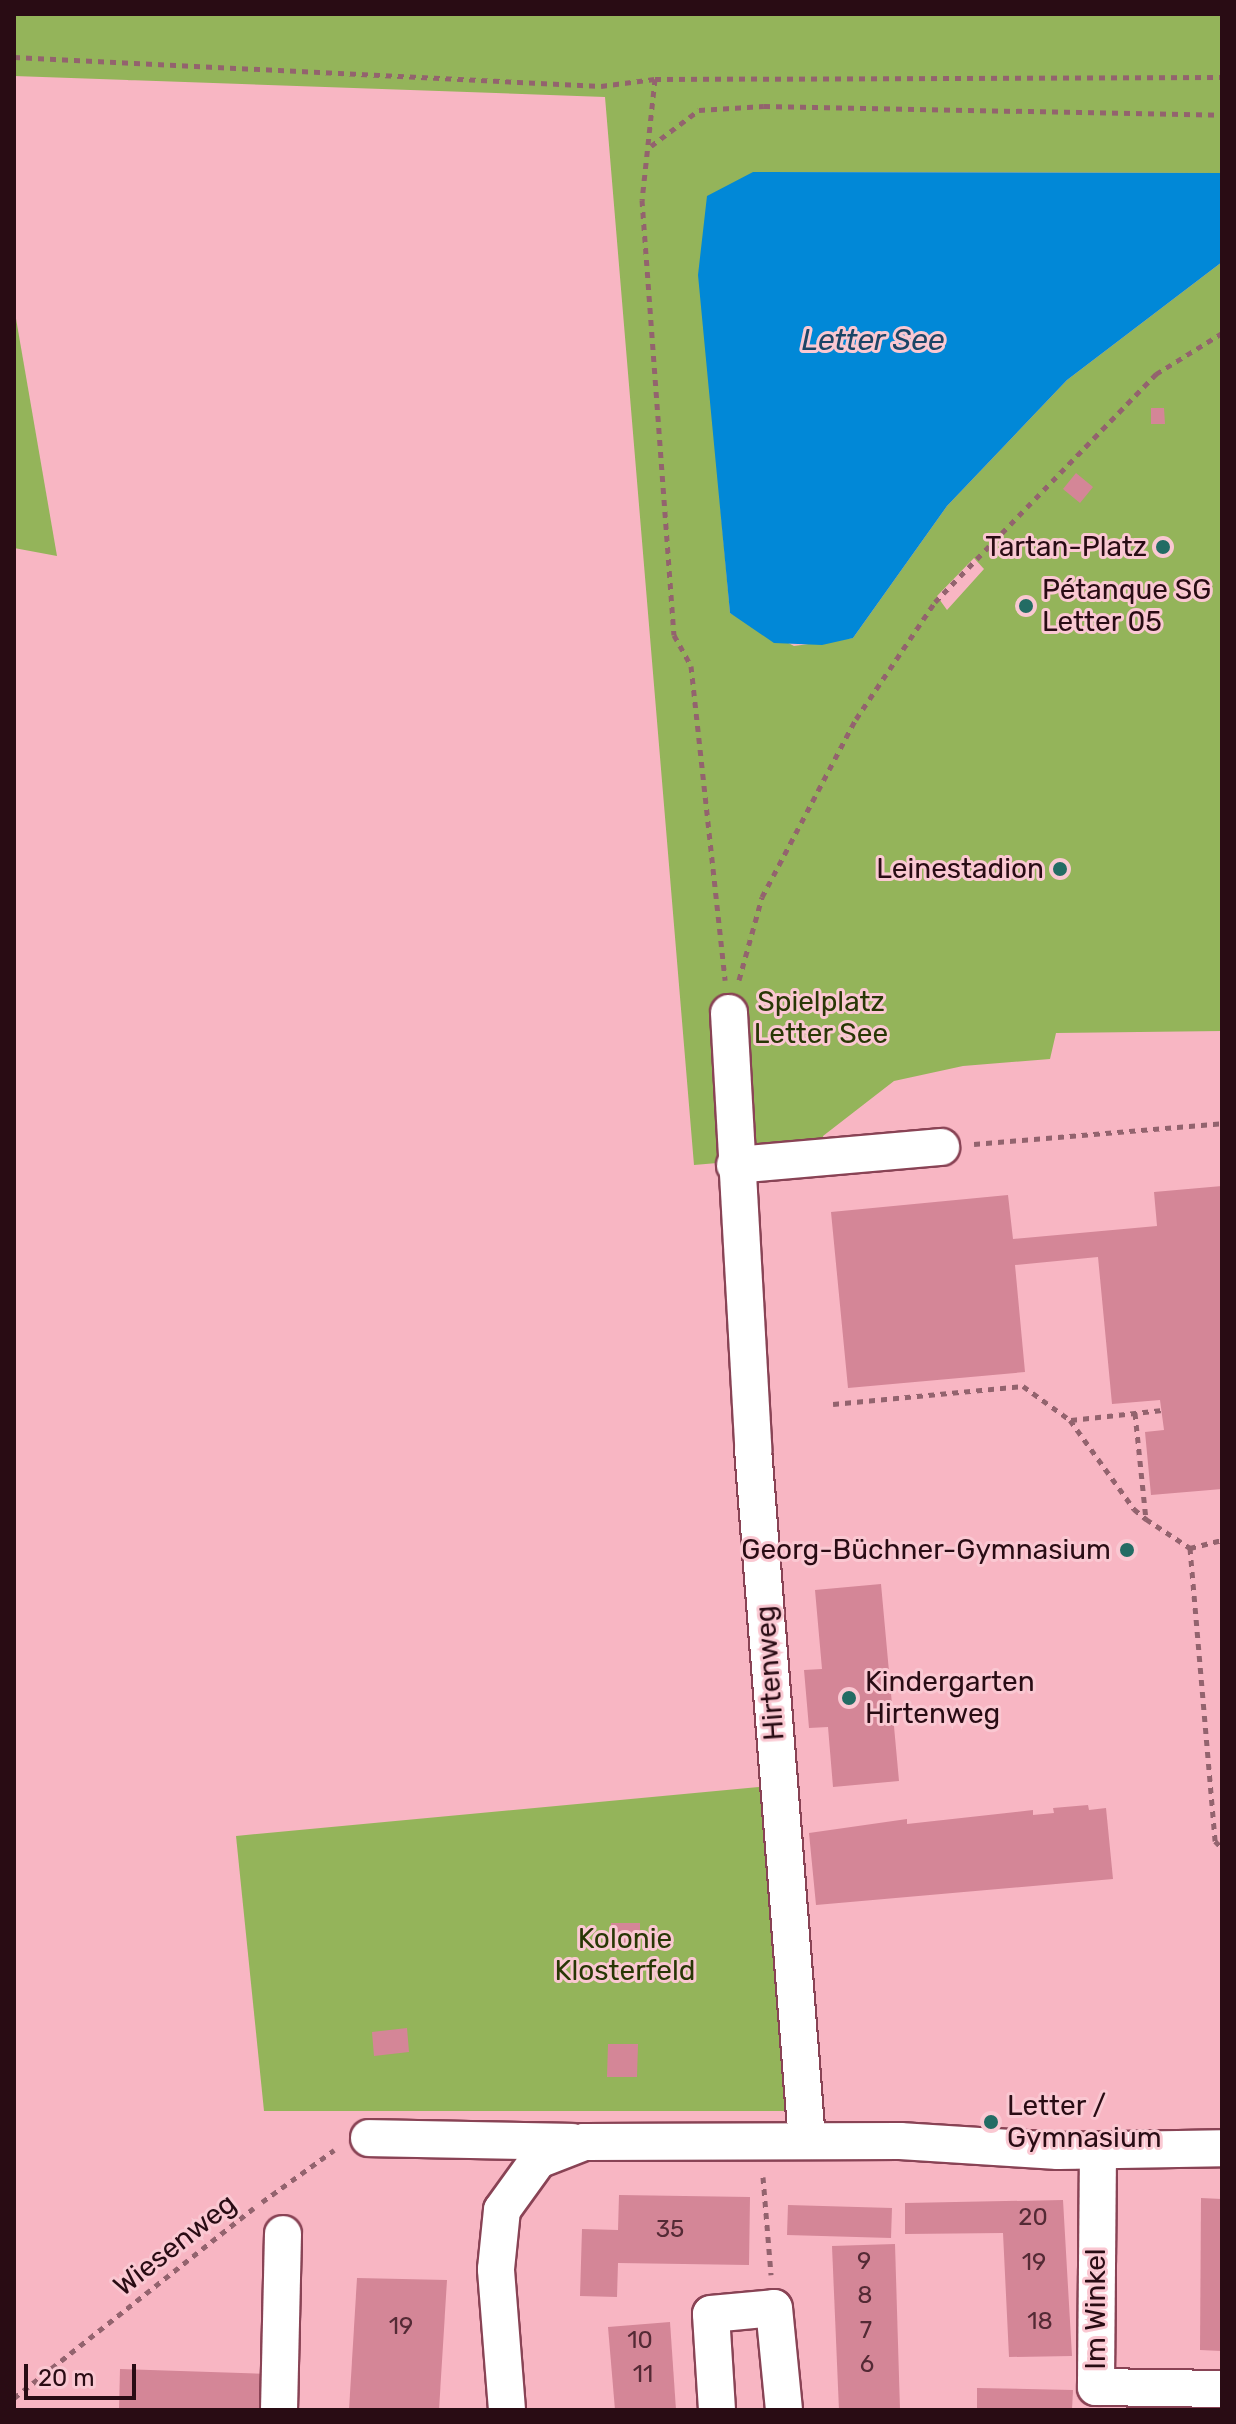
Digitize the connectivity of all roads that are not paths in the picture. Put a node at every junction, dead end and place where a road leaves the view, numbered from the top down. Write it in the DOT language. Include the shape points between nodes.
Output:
graph roads {
  1 [pos="729,1013"];
  2 [pos="941,1147"];
  3 [pos="735,1165"];
  4 [pos="369,2138"];
  5 [pos="807,2141"];
  6 [pos="584,2142"];
  7 [pos="1222,2148"];
  8 [pos="1098,2151"];
  9 [pos="283,2234"];
  10 [pos="1222,2389"];
  11 [pos="279,2410"];
  12 [pos="507,2410"];
  13 [pos="717,2410"];
  14 [pos="784,2410"];
  1 -- 3 [label="street, Hirtenweg"];
  2 -- 3 [label="street"];
  3 -- 5 [label="street, Hirtenweg"];
  4 -- 6 [label="street"];
  5 -- 6 [label="street"];
  5 -- 8 [label="street"];
  6 -- 12 [label="street" via="538,2160 502,2210 495,2250"];
  7 -- 8 [label="street"];
  8 -- 10 [label="street, Im Winkel" via="1096,2387"];
  9 -- 11 [label="street"];
  13 -- 14 [label="street" via="711,2314 774,2308"];
}
